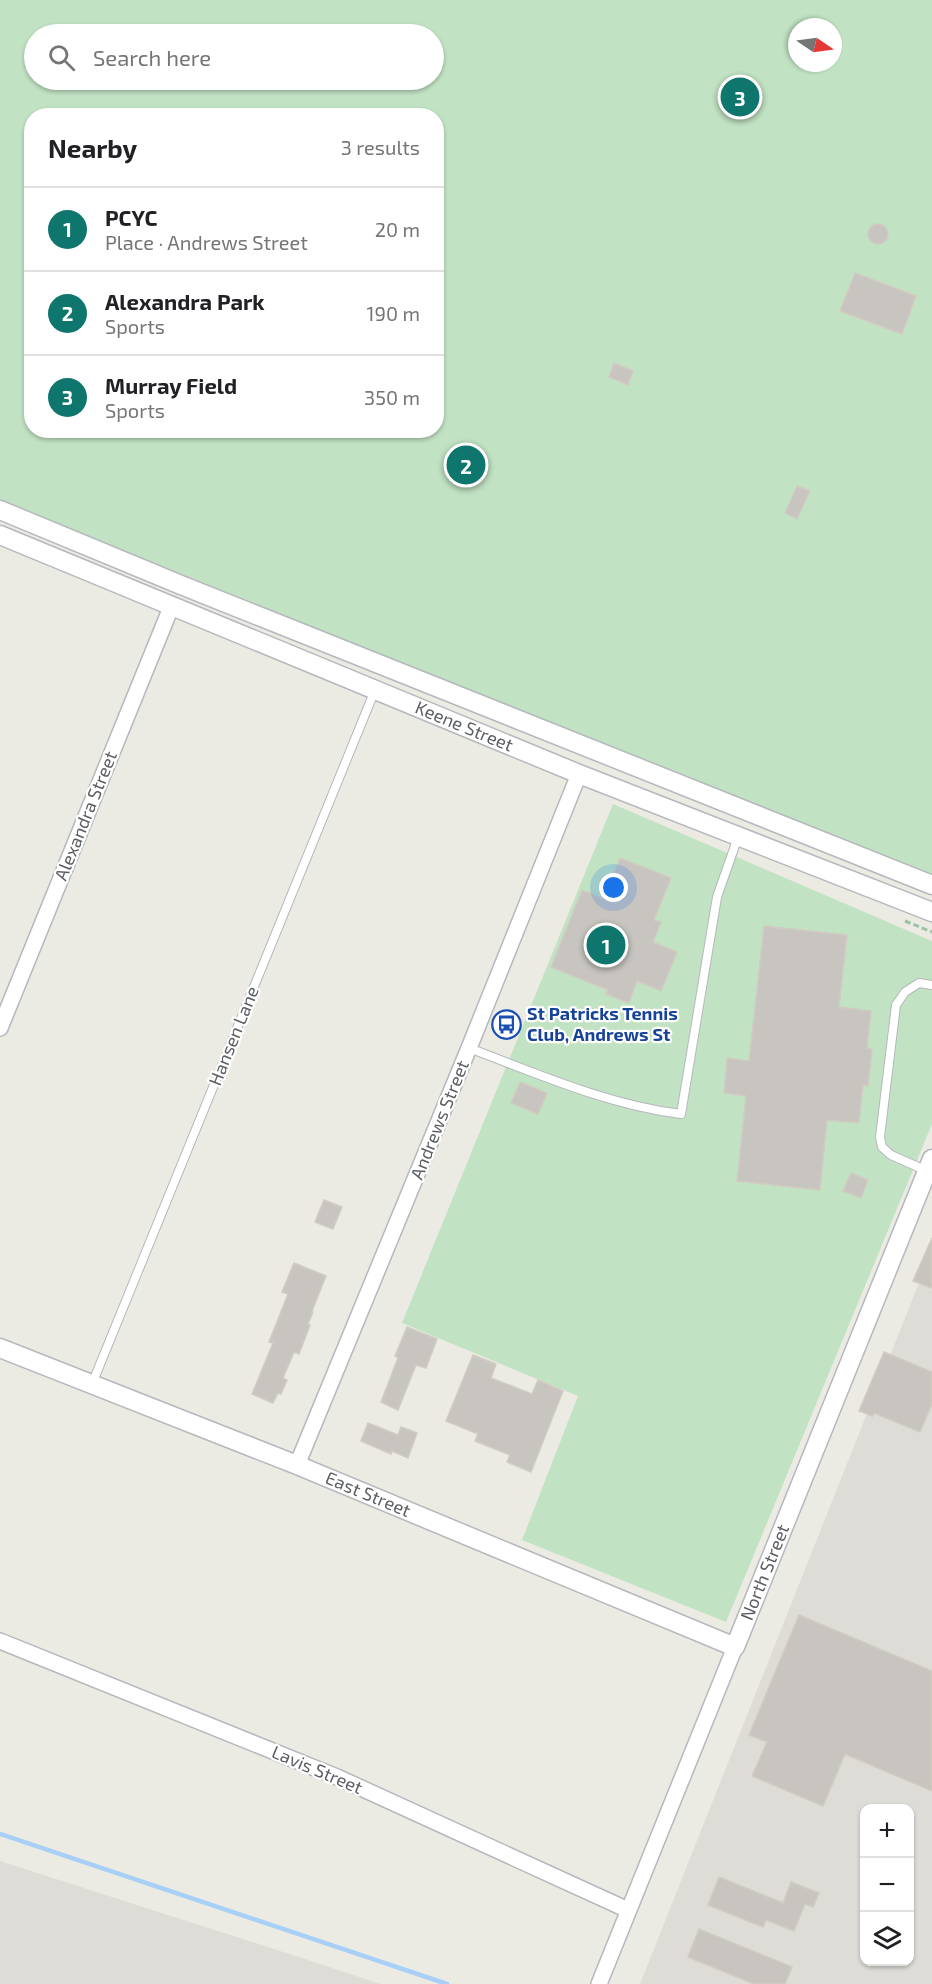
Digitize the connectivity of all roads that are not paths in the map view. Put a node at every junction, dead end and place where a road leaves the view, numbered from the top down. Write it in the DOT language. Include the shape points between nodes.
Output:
graph roads {
  1 [pos="0,510"];
  2 [pos="0,535"];
  3 [pos="181,585"];
  4 [pos="172,605"];
  5 [pos="375,689"];
  6 [pos="588,748"];
  7 [pos="579,774"];
  8 [pos="738,837"];
  9 [pos="932,885"];
  10 [pos="932,912"];
  11 [pos="932,985"];
  12 [pos="0,1028"];
  13 [pos="470,1048"];
  14 [pos="930,1165"];
  15 [pos="0,1347"];
  16 [pos="92,1384"];
  17 [pos="297,1466"];
  18 [pos="0,1641"];
  19 [pos="735,1647"];
  20 [pos="628,1910"];
  21 [pos="599,1984"];
  1 -- 3 [label="street, Keene Street"];
  2 -- 4 [label="street, Keene Street"];
  3 -- 4 [label="street"];
  3 -- 6 [label="street, Keene Street"];
  4 -- 5 [label="street, Keene Street"];
  4 -- 12 [label="street, Alexandra Street"];
  5 -- 7 [label="street, Keene Street"];
  5 -- 16 [label="lane, Hansen Lane"];
  6 -- 7 [label="street"];
  6 -- 9 [label="street, Keene Street"];
  7 -- 8 [label="street, Keene Street"];
  7 -- 13 [label="street, Andrews Street"];
  8 -- 10 [label="street, Keene Street"];
  8 -- 13 [label="lane" via="717,897 681,1114 585,1092"];
  11 -- 14 [label="lane" via="920,983 905,992 896,1005 880,1137 882,1147 891,1155"];
  13 -- 17 [label="street, Andrews Street"];
  14 -- 19 [label="street, North Street"];
  15 -- 16 [label="street, East Street"];
  16 -- 17 [label="street, East Street"];
  17 -- 19 [label="street, East Street"];
  18 -- 20 [label="street, Lavis Street" via="337,1777"];
  19 -- 20 [label="street, North Street"];
  20 -- 21 [label="street, North Street"];
}
